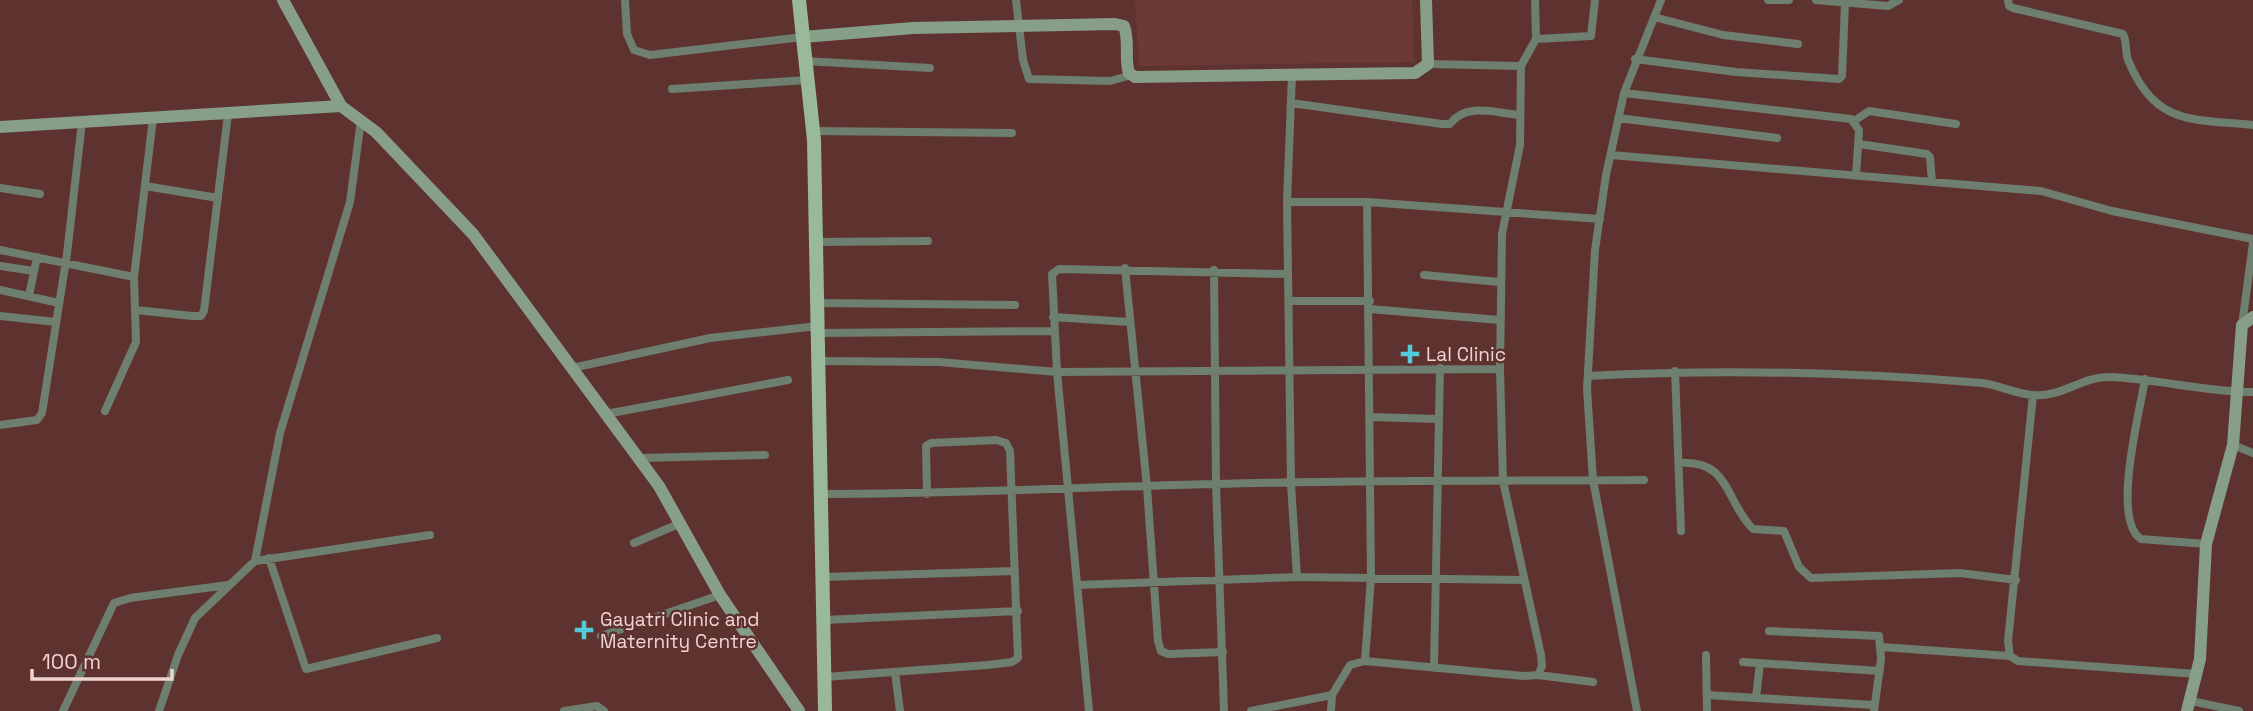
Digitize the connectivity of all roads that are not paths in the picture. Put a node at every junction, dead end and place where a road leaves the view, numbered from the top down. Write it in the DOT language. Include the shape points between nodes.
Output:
graph roads {
  1 [pos="283,0"];
  2 [pos="625,0"];
  3 [pos="799,0"];
  4 [pos="1016,0"];
  5 [pos="1426,0"];
  6 [pos="1535,0"];
  7 [pos="1595,0"];
  8 [pos="1661,0"];
  9 [pos="1768,0"];
  10 [pos="1789,0"];
  11 [pos="1816,0"];
  12 [pos="1899,0"];
  13 [pos="2008,0"];
  14 [pos="1845,3"];
  15 [pos="1654,17"];
  16 [pos="1017,24"];
  17 [pos="803,37"];
  18 [pos="1536,39"];
  19 [pos="1798,44"];
  20 [pos="1635,59"];
  21 [pos="806,61"];
  22 [pos="1428,64"];
  23 [pos="1521,66"];
  24 [pos="930,68"];
  25 [pos="1292,74"];
  26 [pos="1132,75"];
  27 [pos="807,80"];
  28 [pos="672,89"];
  29 [pos="1624,93"];
  30 [pos="1291,103"];
  31 [pos="341,106"];
  32 [pos="228,114"];
  33 [pos="1520,115"];
  34 [pos="153,118"];
  35 [pos="1618,118"];
  36 [pos="361,120"];
  37 [pos="1854,121"];
  38 [pos="82,122"];
  39 [pos="1956,124"];
  40 [pos="2253,125"];
  41 [pos="0,127"];
  42 [pos="813,131"];
  43 [pos="1012,133"];
  44 [pos="1777,138"];
  45 [pos="1859,144"];
  46 [pos="1611,155"];
  47 [pos="1856,176"];
  48 [pos="1932,181"];
  49 [pos="145,186"];
  50 [pos="0,188"];
  51 [pos="40,194"];
  52 [pos="218,198"];
  53 [pos="1287,202"];
  54 [pos="1367,202"];
  55 [pos="1505,211"];
  56 [pos="1600,219"];
  57 [pos="928,241"];
  58 [pos="2253,241"];
  59 [pos="815,242"];
  60 [pos="0,250"];
  61 [pos="37,257"];
  62 [pos="65,263"];
  63 [pos="0,266"];
  64 [pos="1125,268"];
  65 [pos="1214,270"];
  66 [pos="34,271"];
  67 [pos="1287,274"];
  68 [pos="1423,275"];
  69 [pos="134,277"];
  70 [pos="1499,282"];
  71 [pos="0,290"];
  72 [pos="29,296"];
  73 [pos="1289,301"];
  74 [pos="59,303"];
  75 [pos="817,303"];
  76 [pos="1015,305"];
  77 [pos="1370,305"];
  78 [pos="136,310"];
  79 [pos="0,316"];
  80 [pos="1053,317"];
  81 [pos="1499,320"];
  82 [pos="2248,321"];
  83 [pos="56,322"];
  84 [pos="1130,323"];
  85 [pos="818,329"];
  86 [pos="1054,331"];
  87 [pos="818,361"];
  88 [pos="1371,367"];
  89 [pos="572,368"];
  90 [pos="1440,368"];
  91 [pos="1500,369"];
  92 [pos="1216,370"];
  93 [pos="1292,370"];
  94 [pos="1675,371"];
  95 [pos="1057,372"];
  96 [pos="1135,372"];
  97 [pos="1588,376"];
  98 [pos="2145,379"];
  99 [pos="788,380"];
  100 [pos="2245,392"];
  101 [pos="2033,395"];
  102 [pos="105,411"];
  103 [pos="606,414"];
  104 [pos="1372,417"];
  105 [pos="1438,419"];
  106 [pos="0,425"];
  107 [pos="2234,445"];
  108 [pos="2253,453"];
  109 [pos="765,455"];
  110 [pos="639,458"];
  111 [pos="1679,463"];
  112 [pos="1593,480"];
  113 [pos="1644,480"];
  114 [pos="1436,481"];
  115 [pos="1503,481"];
  116 [pos="1371,482"];
  117 [pos="1216,484"];
  118 [pos="1292,484"];
  119 [pos="1069,487"];
  120 [pos="1147,487"];
  121 [pos="1011,493"];
  122 [pos="821,494"];
  123 [pos="927,494"];
  124 [pos="681,523"];
  125 [pos="1681,531"];
  126 [pos="430,535"];
  127 [pos="634,543"];
  128 [pos="2206,544"];
  129 [pos="269,558"];
  130 [pos="255,561"];
  131 [pos="1015,571"];
  132 [pos="823,577"];
  133 [pos="1297,577"];
  134 [pos="1371,577"];
  135 [pos="1222,578"];
  136 [pos="1436,578"];
  137 [pos="1524,580"];
  138 [pos="2016,580"];
  139 [pos="1152,583"];
  140 [pos="228,585"];
  141 [pos="1077,585"];
  142 [pos="720,595"];
  143 [pos="1018,611"];
  144 [pos="824,620"];
  145 [pos="1769,631"];
  146 [pos="601,636"];
  147 [pos="437,638"];
  148 [pos="1881,647"];
  149 [pos="1223,652"];
  150 [pos="1706,655"];
  151 [pos="2011,656"];
  152 [pos="1365,662"];
  153 [pos="1743,662"];
  154 [pos="1760,663"];
  155 [pos="1434,668"];
  156 [pos="1880,671"];
  157 [pos="895,672"];
  158 [pos="2197,674"];
  159 [pos="1538,675"];
  160 [pos="825,677"];
  161 [pos="1593,682"];
  162 [pos="1332,695"];
  163 [pos="1707,695"];
  164 [pos="1756,698"];
  165 [pos="2189,706"];
  166 [pos="1824,707"];
  167 [pos="1874,708"];
  168 [pos="63,711"];
  169 [pos="159,711"];
  170 [pos="564,711"];
  171 [pos="604,711"];
  172 [pos="799,711"];
  173 [pos="825,711"];
  174 [pos="900,711"];
  175 [pos="1089,711"];
  176 [pos="1224,711"];
  177 [pos="1251,711"];
  178 [pos="1331,711"];
  179 [pos="1637,711"];
  180 [pos="1707,711"];
  181 [pos="2239,711"];
  1 -- 31 [label="street"];
  2 -- 17 [label="street" via="627,34 634,50 650,55"];
  3 -- 17 [label="main road"];
  4 -- 16 [label="street"];
  5 -- 22 [label="street"];
  6 -- 18 [label="street"];
  7 -- 18 [label="street" via="1591,36"];
  8 -- 15 [label="street"];
  9 -- 10 [label="street"];
  11 -- 14 [label="street"];
  12 -- 14 [label="street" via="1888,6"];
  13 -- 40 [label="street" via="2013,8 2123,34 2128,59 2141,83 2165,111"];
  14 -- 20 [label="street" via="1839,79"];
  15 -- 19 [label="street" via="1723,35"];
  15 -- 20 [label="street"];
  16 -- 17 [label="street"];
  16 -- 26 [label="street" via="1124,26 1126,65"];
  16 -- 26 [label="street" via="1030,79 1110,81"];
  17 -- 21 [label="main road"];
  18 -- 23 [label="street"];
  20 -- 29 [label="street"];
  21 -- 24 [label="street"];
  21 -- 27 [label="main road"];
  22 -- 23 [label="street"];
  22 -- 25 [label="street" via="1415,73"];
  23 -- 33 [label="street"];
  25 -- 26 [label="street"];
  25 -- 30 [label="street"];
  27 -- 28 [label="street"];
  27 -- 42 [label="main road"];
  29 -- 35 [label="street"];
  29 -- 37 [label="street"];
  30 -- 33 [label="street" via="1442,124 1450,124 1468,110"];
  30 -- 53 [label="street"];
  31 -- 32 [label="street"];
  31 -- 36 [label="street"];
  32 -- 34 [label="street"];
  32 -- 52 [label="street"];
  33 -- 55 [label="street" via="1520,145"];
  34 -- 38 [label="street"];
  34 -- 49 [label="street"];
  35 -- 44 [label="street"];
  35 -- 46 [label="street"];
  36 -- 89 [label="street" via="473,234"];
  36 -- 130 [label="street" via="350,201 280,433"];
  37 -- 39 [label="street" via="1869,111"];
  37 -- 45 [label="street"];
  38 -- 41 [label="street"];
  38 -- 62 [label="street"];
  42 -- 43 [label="street"];
  42 -- 59 [label="main road"];
  45 -- 47 [label="street"];
  45 -- 48 [label="street" via="1927,154"];
  46 -- 47 [label="street"];
  46 -- 56 [label="street"];
  47 -- 48 [label="street"];
  48 -- 58 [label="street" via="2041,191"];
  49 -- 52 [label="street"];
  49 -- 69 [label="street"];
  50 -- 51 [label="street"];
  52 -- 78 [label="street" via="201,316"];
  53 -- 54 [label="street"];
  53 -- 67 [label="street"];
  54 -- 55 [label="street"];
  54 -- 77 [label="street"];
  55 -- 56 [label="street"];
  55 -- 70 [label="street"];
  56 -- 97 [label="street"];
  57 -- 59 [label="street"];
  58 -- 82 [label="street"];
  59 -- 75 [label="main road"];
  60 -- 61 [label="street"];
  61 -- 62 [label="street"];
  61 -- 66 [label="street"];
  62 -- 69 [label="street"];
  62 -- 74 [label="street"];
  63 -- 66 [label="street"];
  64 -- 65 [label="street"];
  64 -- 80 [label="street" via="1059,269 1051,281"];
  64 -- 84 [label="street"];
  65 -- 67 [label="street"];
  65 -- 92 [label="street"];
  66 -- 72 [label="street"];
  67 -- 73 [label="street"];
  68 -- 70 [label="street"];
  69 -- 78 [label="street"];
  70 -- 81 [label="street"];
  71 -- 72 [label="street"];
  72 -- 74 [label="street"];
  73 -- 77 [label="street"];
  73 -- 93 [label="street"];
  74 -- 83 [label="street"];
  75 -- 76 [label="street"];
  75 -- 85 [label="main road"];
  77 -- 81 [label="street"];
  77 -- 88 [label="street"];
  78 -- 102 [label="street" via="133,351"];
  79 -- 83 [label="street"];
  80 -- 84 [label="street"];
  80 -- 86 [label="street"];
  81 -- 91 [label="street"];
  82 -- 100 [label="street"];
  83 -- 106 [label="street" via="42,413 37,419"];
  84 -- 96 [label="street"];
  85 -- 86 [label="street"];
  85 -- 87 [label="main road"];
  85 -- 89 [label="street" via="710,338"];
  86 -- 95 [label="street"];
  87 -- 95 [label="street" via="939,362"];
  87 -- 122 [label="main road"];
  88 -- 90 [label="street"];
  88 -- 93 [label="street"];
  88 -- 104 [label="street"];
  89 -- 103 [label="street"];
  90 -- 91 [label="street"];
  90 -- 105 [label="street"];
  91 -- 115 [label="street"];
  92 -- 93 [label="street"];
  92 -- 96 [label="street"];
  92 -- 117 [label="street"];
  93 -- 118 [label="street"];
  94 -- 97 [label="street"];
  94 -- 101 [label="street" via="1986,383"];
  94 -- 111 [label="street"];
  95 -- 96 [label="street"];
  95 -- 119 [label="street"];
  96 -- 120 [label="street"];
  97 -- 112 [label="street"];
  98 -- 100 [label="street"];
  98 -- 101 [label="street" via="2101,377"];
  98 -- 128 [label="street" via="2127,495 2130,526 2141,539"];
  99 -- 103 [label="street"];
  100 -- 107 [label="street"];
  101 -- 138 [label="street"];
  103 -- 110 [label="street"];
  104 -- 105 [label="street"];
  104 -- 116 [label="street"];
  105 -- 114 [label="street"];
  107 -- 108 [label="street"];
  107 -- 128 [label="street"];
  109 -- 110 [label="street"];
  110 -- 124 [label="street"];
  111 -- 125 [label="street"];
  111 -- 138 [label="street" via="1702,462 1712,470 1753,529 1784,531 1799,567 1811,578 1961,573"];
  112 -- 113 [label="street"];
  112 -- 115 [label="street"];
  112 -- 179 [label="street"];
  114 -- 115 [label="street"];
  114 -- 116 [label="street"];
  114 -- 136 [label="street"];
  115 -- 137 [label="street"];
  116 -- 118 [label="street"];
  116 -- 134 [label="street"];
  117 -- 118 [label="street"];
  117 -- 120 [label="street"];
  117 -- 135 [label="street"];
  118 -- 133 [label="street"];
  119 -- 120 [label="street"];
  119 -- 121 [label="street"];
  119 -- 141 [label="street"];
  120 -- 139 [label="street"];
  121 -- 123 [label="street"];
  121 -- 123 [label="street" via="1010,451 1006,443 996,440 926,446"];
  121 -- 131 [label="street"];
  122 -- 123 [label="street"];
  122 -- 132 [label="main road"];
  124 -- 127 [label="street"];
  124 -- 142 [label="street"];
  126 -- 129 [label="street"];
  128 -- 158 [label="street"];
  129 -- 130 [label="street"];
  129 -- 147 [label="street" via="306,669"];
  130 -- 140 [label="street"];
  131 -- 132 [label="street"];
  131 -- 143 [label="street"];
  132 -- 144 [label="main road"];
  133 -- 134 [label="street"];
  133 -- 135 [label="street"];
  134 -- 136 [label="street"];
  134 -- 152 [label="street"];
  135 -- 139 [label="street"];
  135 -- 149 [label="street"];
  136 -- 137 [label="street"];
  136 -- 155 [label="street"];
  137 -- 159 [label="street" via="1541,655"];
  138 -- 151 [label="street" via="2008,641"];
  139 -- 141 [label="street"];
  139 -- 149 [label="street" via="1161,651"];
  140 -- 168 [label="street" via="114,603"];
  140 -- 169 [label="street" via="195,618"];
  141 -- 175 [label="street"];
  142 -- 146 [label="street"];
  142 -- 172 [label="street"];
  143 -- 144 [label="street"];
  143 -- 157 [label="street" via="1020,648 1012,662"];
  144 -- 160 [label="main road"];
  145 -- 148 [label="street" via="1876,635"];
  148 -- 151 [label="street"];
  148 -- 156 [label="street"];
  149 -- 176 [label="street"];
  150 -- 163 [label="street"];
  151 -- 158 [label="street" via="2018,661"];
  152 -- 155 [label="street"];
  152 -- 162 [label="street" via="1350,665"];
  153 -- 154 [label="street"];
  154 -- 156 [label="street"];
  154 -- 164 [label="street"];
  155 -- 159 [label="street"];
  156 -- 167 [label="street"];
  157 -- 160 [label="street"];
  157 -- 174 [label="street"];
  158 -- 165 [label="street"];
  159 -- 161 [label="street"];
  160 -- 173 [label="main road"];
  162 -- 177 [label="street"];
  162 -- 178 [label="street"];
  163 -- 164 [label="street"];
  163 -- 180 [label="street"];
  164 -- 166 [label="street"];
  165 -- 181 [label="street"];
  166 -- 167 [label="street"];
  170 -- 171 [label="street" via="597,706"];
}
